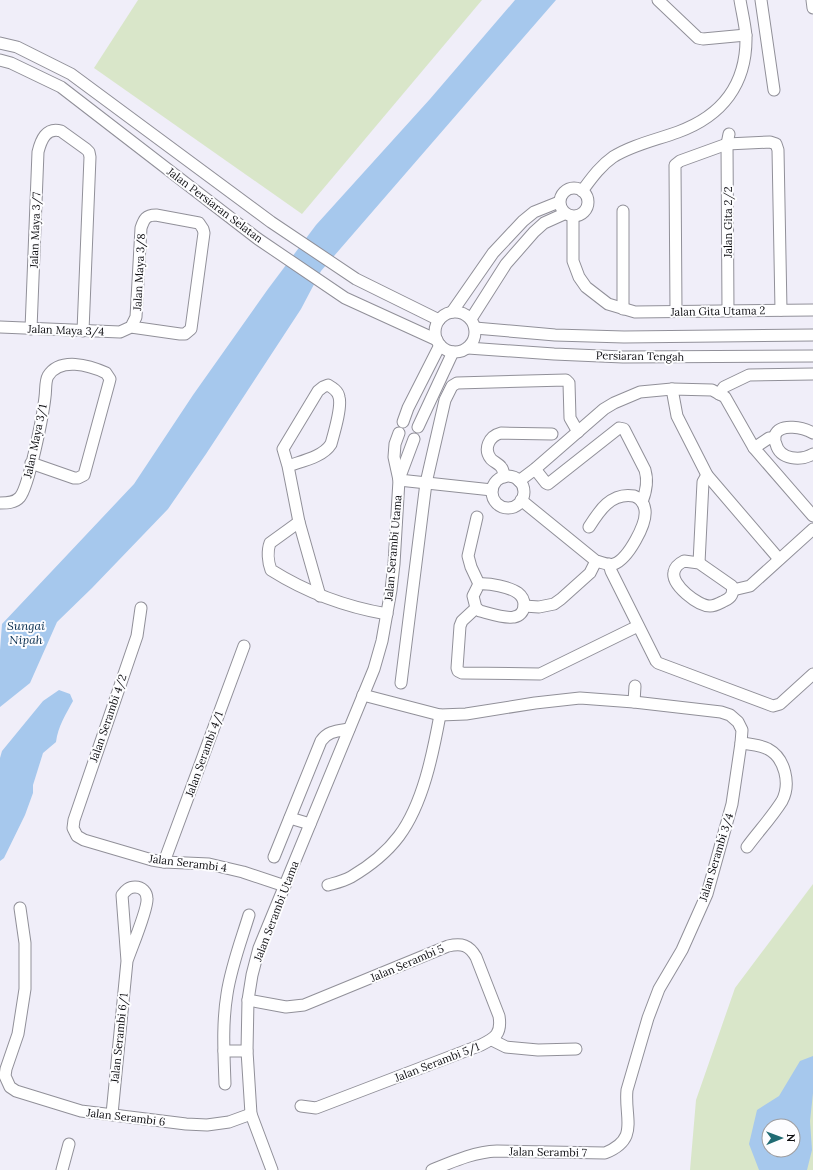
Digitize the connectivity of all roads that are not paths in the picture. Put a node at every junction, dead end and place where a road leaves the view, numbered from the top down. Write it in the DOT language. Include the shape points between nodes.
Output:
graph roads {
  1 [pos="658,0"];
  2 [pos="740,0"];
  3 [pos="761,0"];
  4 [pos="812,0"];
  5 [pos="813,8"];
  6 [pos="746,35"];
  7 [pos="0,43"];
  8 [pos="0,60"];
  9 [pos="774,90"];
  10 [pos="728,139"];
  11 [pos="582,191"];
  12 [pos="559,202"];
  13 [pos="623,211"];
  14 [pos="569,215"];
  15 [pos="623,309"];
  16 [pos="781,310"];
  17 [pos="813,310"];
  18 [pos="676,311"];
  19 [pos="728,311"];
  20 [pos="452,312"];
  21 [pos="439,320"];
  22 [pos="473,324"];
  23 [pos="0,327"];
  24 [pos="131,327"];
  25 [pos="31,328"];
  26 [pos="83,331"];
  27 [pos="813,335"];
  28 [pos="438,342"];
  29 [pos="468,348"];
  30 [pos="453,352"];
  31 [pos="813,356"];
  32 [pos="813,374"];
  33 [pos="672,389"];
  34 [pos="719,394"];
  35 [pos="403,422"];
  36 [pos="418,427"];
  37 [pos="578,432"];
  38 [pos="399,433"];
  39 [pos="813,433"];
  40 [pos="552,434"];
  41 [pos="775,438"];
  42 [pos="414,439"];
  43 [pos="754,448"];
  44 [pos="813,454"];
  45 [pos="32,463"];
  46 [pos="288,466"];
  47 [pos="535,469"];
  48 [pos="707,475"];
  49 [pos="504,477"];
  50 [pos="399,480"];
  51 [pos="519,481"];
  52 [pos="426,483"];
  53 [pos="492,490"];
  54 [pos="521,500"];
  55 [pos="642,502"];
  56 [pos="0,503"];
  57 [pos="477,516"];
  58 [pos="813,516"];
  59 [pos="299,522"];
  60 [pos="589,527"];
  61 [pos="813,529"];
  62 [pos="780,559"];
  63 [pos="596,561"];
  64 [pos="699,563"];
  65 [pos="609,564"];
  66 [pos="479,584"];
  67 [pos="733,590"];
  68 [pos="320,596"];
  69 [pos="524,606"];
  70 [pos="142,608"];
  71 [pos="476,608"];
  72 [pos="387,614"];
  73 [pos="638,626"];
  74 [pos="244,646"];
  75 [pos="813,674"];
  76 [pos="402,683"];
  77 [pos="635,686"];
  78 [pos="363,694"];
  79 [pos="634,702"];
  80 [pos="440,715"];
  81 [pos="349,729"];
  82 [pos="742,743"];
  83 [pos="290,818"];
  84 [pos="310,824"];
  85 [pos="74,828"];
  86 [pos="747,847"];
  87 [pos="274,857"];
  88 [pos="164,862"];
  89 [pos="328,885"];
  90 [pos="285,886"];
  91 [pos="20,908"];
  92 [pos="249,914"];
  93 [pos="240,943"];
  94 [pos="259,948"];
  95 [pos="127,962"];
  96 [pos="248,1000"];
  97 [pos="492,1040"];
  98 [pos="576,1049"];
  99 [pos="224,1051"];
  100 [pos="247,1051"];
  101 [pos="225,1084"];
  102 [pos="626,1102"];
  103 [pos="301,1106"];
  104 [pos="112,1114"];
  105 [pos="251,1114"];
  106 [pos="69,1144"];
  107 [pos="62,1170"];
  108 [pos="272,1170"];
  109 [pos="432,1170"];
  1 -- 6 [label="street" via="698,38"];
  2 -- 6 [label="street"];
  3 -- 9 [label="street"];
  4 -- 5 [label="street"];
  6 -- 11 [label="street" via="742,70 730,96 718,109 702,121 680,131 612,157"];
  7 -- 21 [label="street, Jalan Persiaran Selatan" via="17,47 71,74 271,222 356,280"];
  8 -- 28 [label="street, Jalan Persiaran Selatan" via="61,87 258,238 345,298"];
  10 -- 16 [label="street" via="770,142 778,147"];
  10 -- 18 [label="street" via="675,165"];
  10 -- 19 [label="street, Jalan Gita 2/2"];
  11 -- 12 [label="street" via="569,189 562,194"];
  11 -- 14 [label="street" via="587,198 587,207 582,214"];
  12 -- 14 [label="street" via="562,211"];
  12 -- 20 [label="street" via="534,212 523,221 493,253"];
  13 -- 15 [label="street"];
  14 -- 15 [label="street, Jalan Gita Utama 2" via="573,261 579,277 586,287 608,304"];
  14 -- 22 [label="street" via="544,223 534,232 506,264"];
  15 -- 18 [label="street, Jalan Gita Utama 2" via="635,312"];
  16 -- 17 [label="street, Jalan Gita Utama 2"];
  16 -- 19 [label="street, Jalan Gita Utama 2"];
  18 -- 19 [label="street, Jalan Gita Utama 2"];
  20 -- 21 [label="street"];
  20 -- 22 [label="street" via="462,313"];
  21 -- 28 [label="street" via="435,330"];
  22 -- 27 [label="street, Persiaran Tengah" via="556,335"];
  22 -- 29 [label="street" via="474,339"];
  23 -- 25 [label="street, Jalan Maya 3/4"];
  24 -- 24 [label="street, Jalan Maya 3/8" via="136,317 143,221 146,217 156,215 199,223 203,229 192,325 188,332 180,334"];
  24 -- 26 [label="street, Jalan Maya 3/4" via="120,332"];
  25 -- 26 [label="street, Jalan Maya 3/4"];
  25 -- 26 [label="street, Jalan Maya 3/7" via="38,152 42,138 57,130 86,149 90,157"];
  28 -- 30 [label="street, Jalan Persiaran Selatan" via="443,348"];
  28 -- 35 [label="street"];
  29 -- 30 [label="street"];
  29 -- 31 [label="street, Persiaran Tengah" via="623,357"];
  30 -- 36 [label="street"];
  32 -- 34 [label="street" via="749,375 724,387"];
  33 -- 34 [label="street" via="712,390"];
  33 -- 37 [label="street" via="640,392 614,403"];
  33 -- 48 [label="street" via="677,416"];
  34 -- 43 [label="street" via="725,397"];
  37 -- 47 [label="street"];
  37 -- 52 [label="street" via="570,418 569,383 566,380 455,383 445,400"];
  38 -- 50 [label="street, Jalan Serambi Utama" via="394,457"];
  39 -- 41 [label="street" via="788,427 778,432"];
  40 -- 49 [label="street" via="501,433 492,438 488,445 489,455 501,467"];
  41 -- 43 [label="street" via="769,438"];
  41 -- 44 [label="street" via="776,447 789,457"];
  42 -- 50 [label="street, Jalan Serambi Utama"];
  43 -- 58 [label="street"];
  45 -- 45 [label="street, Jalan Maya 3/1" via="47,377 54,370 69,363 106,373 110,379 84,475 74,478"];
  45 -- 56 [label="street, Jalan Maya 3/1" via="20,497 14,502"];
  46 -- 46 [label="street" via="283,449 286,442 318,391 328,386 334,388 339,396 339,404 331,444 328,449 316,456"];
  46 -- 59 [label="street"];
  47 -- 51 [label="street"];
  47 -- 55 [label="street" via="548,484 622,428 645,470 645,495"];
  48 -- 62 [label="street"];
  48 -- 64 [label="street" via="703,482"];
  49 -- 51 [label="street"];
  49 -- 53 [label="street" via="495,483"];
  50 -- 52 [label="street"];
  50 -- 72 [label="street, Jalan Serambi Utama" via="394,564"];
  51 -- 54 [label="street" via="523,490"];
  52 -- 53 [label="street"];
  52 -- 76 [label="street"];
  53 -- 54 [label="street" via="495,502 504,507 514,507"];
  54 -- 63 [label="street"];
  55 -- 60 [label="street" via="637,497 621,496 601,508"];
  55 -- 65 [label="street" via="645,517 629,552 616,564"];
  57 -- 66 [label="street" via="468,556"];
  59 -- 68 [label="street"];
  59 -- 68 [label="street" via="270,543 269,565 271,570"];
  61 -- 62 [label="street"];
  62 -- 67 [label="street" via="750,586"];
  63 -- 65 [label="street"];
  63 -- 69 [label="street" via="590,573 554,604"];
  64 -- 67 [label="street" via="732,586"];
  64 -- 67 [label="street" via="684,561 678,564 674,572 674,579 688,597 712,607 732,596"];
  65 -- 73 [label="street"];
  66 -- 69 [label="street" via="512,590 520,595"];
  66 -- 71 [label="street" via="473,596"];
  68 -- 72 [label="street" via="367,611"];
  69 -- 71 [label="street" via="522,612 513,617"];
  70 -- 85 [label="street, Jalan Serambi 4/2" via="137,636 76,811"];
  71 -- 73 [label="street" via="460,626 457,668 462,673 540,674"];
  72 -- 78 [label="street, Jalan Serambi Utama" via="374,669"];
  73 -- 75 [label="street" via="658,663 773,706 780,704"];
  74 -- 88 [label="street, Jalan Serambi 4/1"];
  77 -- 79 [label="street"];
  78 -- 80 [label="street, Jalan Serambi 3/4"];
  78 -- 81 [label="street, Jalan Serambi Utama"];
  79 -- 80 [label="street, Jalan Serambi 3/4" via="580,698 466,714"];
  79 -- 82 [label="street, Jalan Serambi 3/4" via="730,715 742,730"];
  80 -- 89 [label="street" via="433,753 418,799 400,835 385,852 361,870 349,878"];
  81 -- 83 [label="street, Jalan Serambi Utama" via="331,732 321,741"];
  81 -- 84 [label="street, Jalan Serambi Utama"];
  82 -- 86 [label="street" via="770,750 777,757 786,777 786,789 782,800"];
  82 -- 102 [label="street, Jalan Serambi 3/4" via="732,804 707,894 682,950 659,989 648,1018 627,1090"];
  83 -- 84 [label="street"];
  83 -- 87 [label="street, Jalan Serambi Utama"];
  84 -- 90 [label="street, Jalan Serambi Utama"];
  85 -- 88 [label="street, Jalan Serambi 4" via="77,836 84,840"];
  88 -- 90 [label="street, Jalan Serambi 4" via="209,864"];
  90 -- 94 [label="street, Jalan Serambi Utama"];
  91 -- 104 [label="street, Jalan Serambi 6" via="25,943 25,989 18,1034 6,1069 7,1082 16,1091 73,1109 96,1114"];
  92 -- 93 [label="street, Jalan Serambi Utama"];
  93 -- 94 [label="street"];
  93 -- 99 [label="street, Jalan Serambi Utama" via="226,995"];
  94 -- 96 [label="street, Jalan Serambi Utama"];
  95 -- 95 [label="street, Jalan Serambi 6/1" via="147,903 146,893 137,887 130,888 122,894"];
  95 -- 104 [label="street, Jalan Serambi 6/1"];
  96 -- 97 [label="street, Jalan Serambi 5" via="286,1007 304,1005 448,946 466,945 476,957 498,1016 500,1025"];
  96 -- 100 [label="street, Jalan Serambi Utama"];
  97 -- 98 [label="street, Jalan Serambi 5/1" via="506,1047 538,1050"];
  97 -- 103 [label="street, Jalan Serambi 5/1" via="316,1108"];
  99 -- 100 [label="street"];
  99 -- 101 [label="street, Jalan Serambi Utama"];
  100 -- 105 [label="street, Jalan Serambi Utama"];
  102 -- 109 [label="street, Jalan Serambi 7" via="626,1135 622,1143 605,1153 482,1152"];
  104 -- 105 [label="street, Jalan Serambi 6" via="186,1124 207,1124 229,1122"];
  105 -- 108 [label="street, Jalan Serambi Utama"];
  106 -- 107 [label="street"];
}
